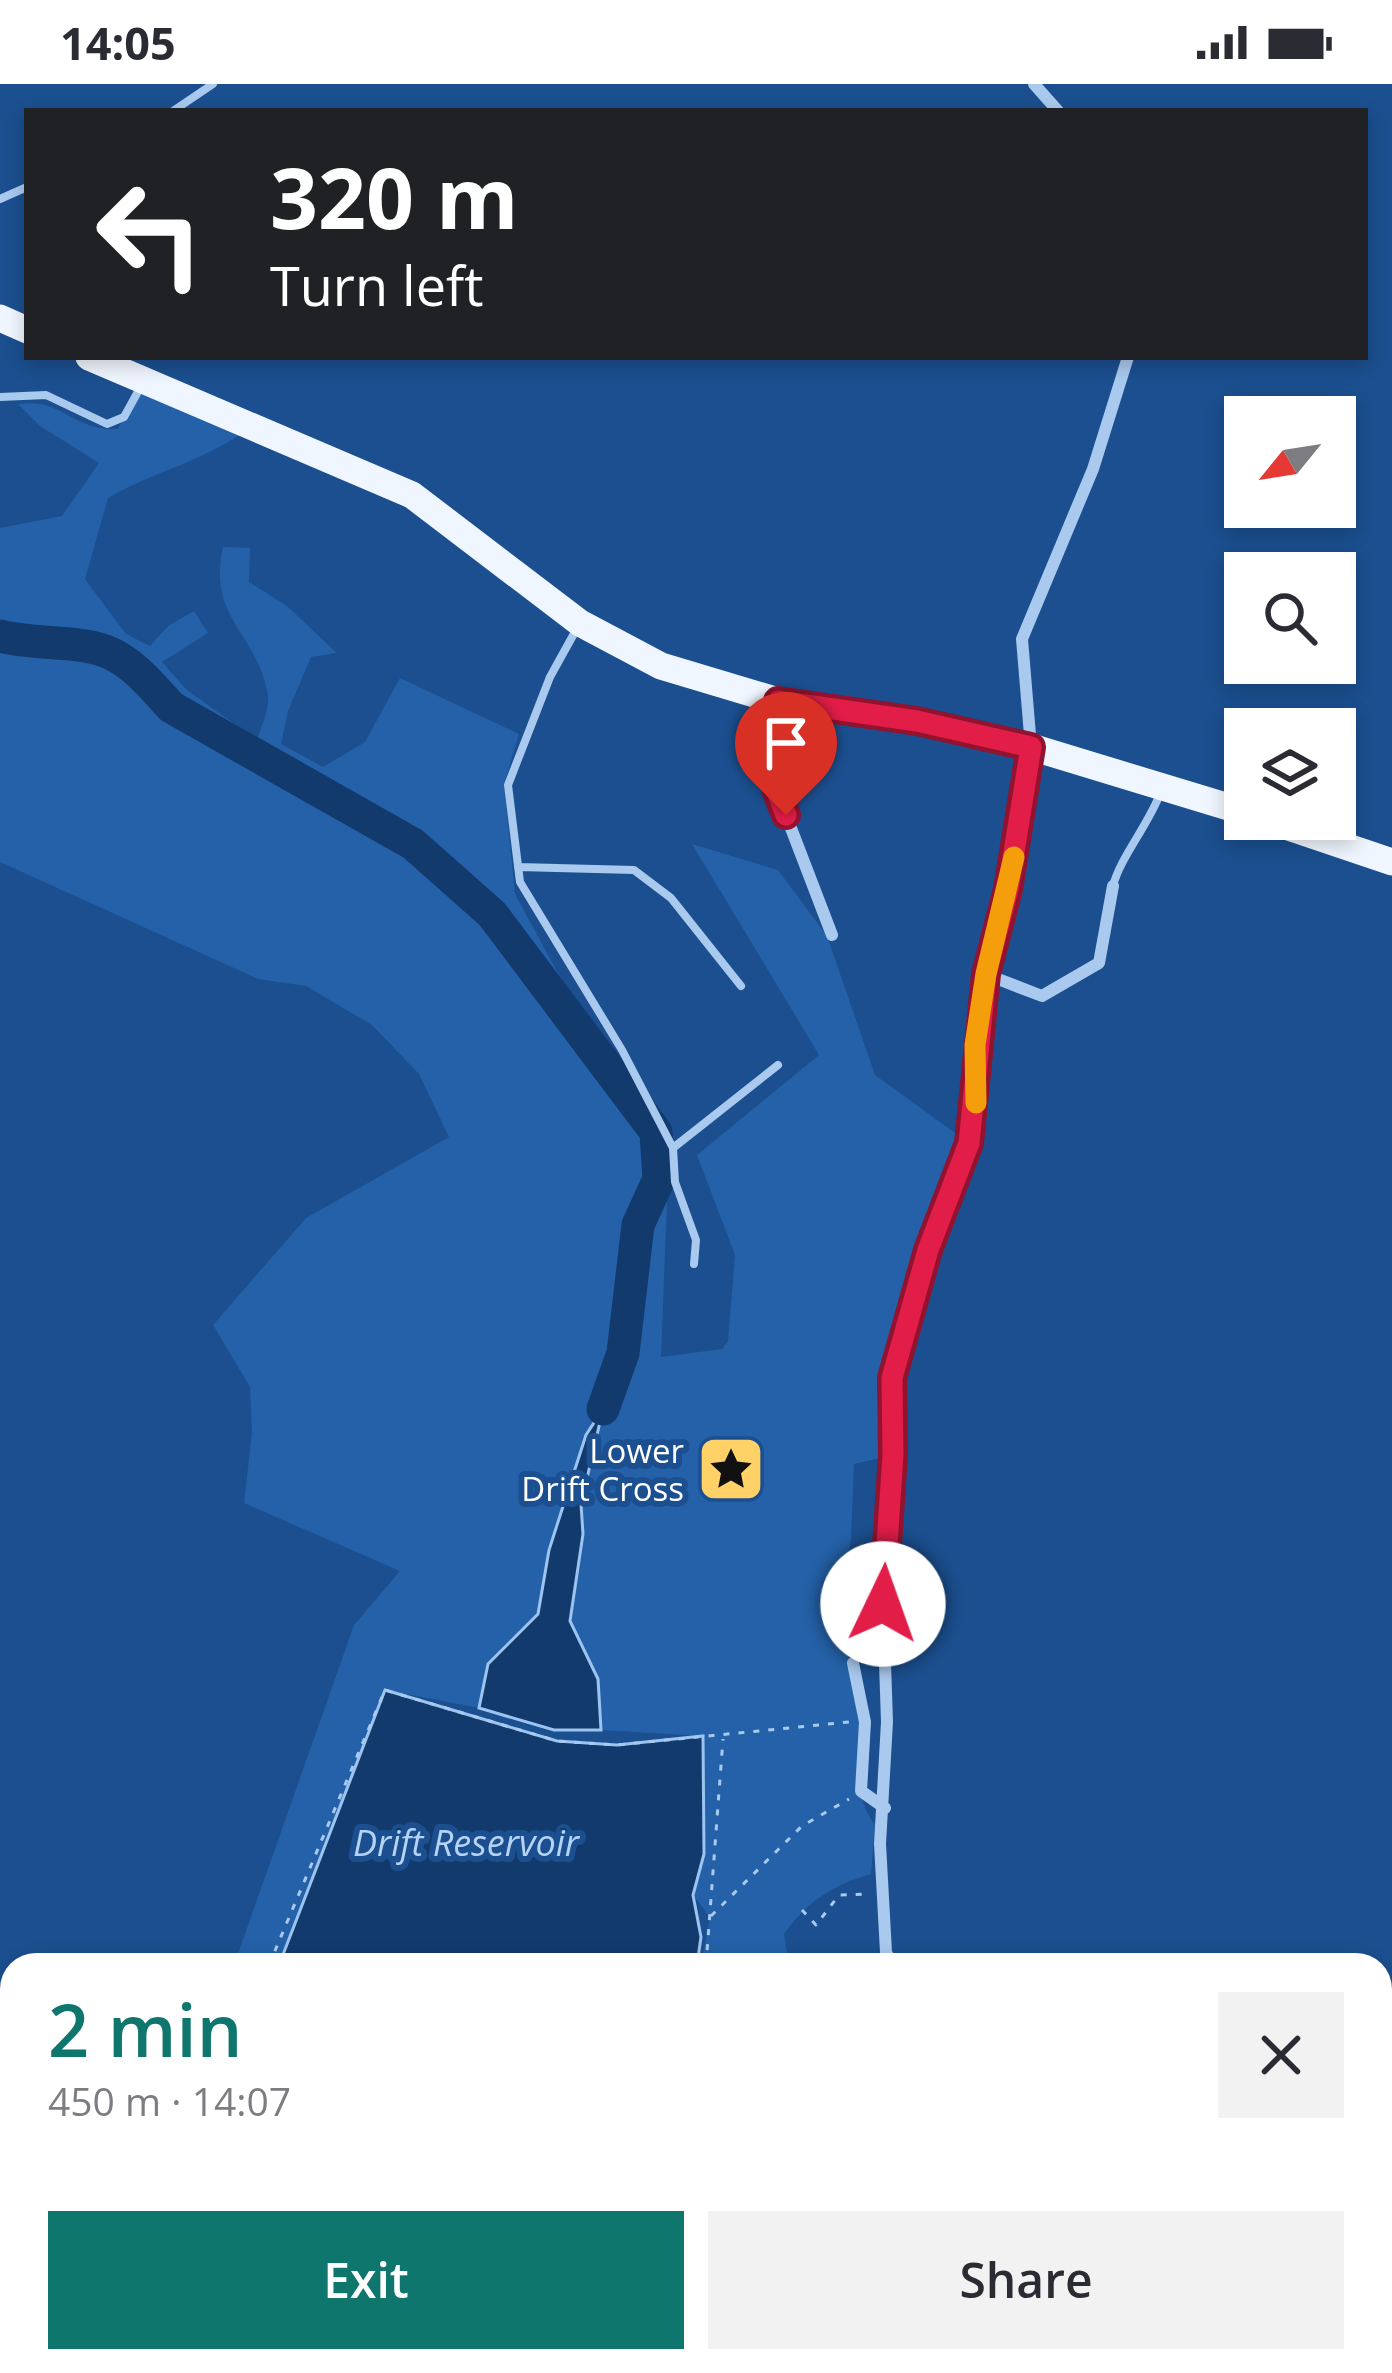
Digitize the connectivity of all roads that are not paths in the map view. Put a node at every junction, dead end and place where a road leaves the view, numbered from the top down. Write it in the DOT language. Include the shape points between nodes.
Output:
graph roads {
  1 [pos="213,84"];
  2 [pos="1034,84"];
  3 [pos="177,108"];
  4 [pos="1055,108"];
  5 [pos="96,360"];
  6 [pos="1127,360"];
  7 [pos="144,381"];
  8 [pos="0,397"];
  9 [pos="580,623"];
  10 [pos="778,701"];
  11 [pos="1031,747"];
  12 [pos="1162,787"];
  13 [pos="1224,806"];
  14 [pos="1327,840"];
  15 [pos="1392,862"];
  16 [pos="518,866"];
  17 [pos="1113,886"];
  18 [pos="832,935"];
  19 [pos="986,974"];
  20 [pos="741,986"];
  21 [pos="778,1065"];
  22 [pos="673,1148"];
  23 [pos="694,1264"];
  24 [pos="853,1663"];
  25 [pos="885,1808"];
  26 [pos="886,1953"];
  1 -- 3 [label="lane"];
  2 -- 4 [label="street"];
  5 -- 7 [label="main road"];
  6 -- 11 [label="street" via="1093,469 1022,639"];
  7 -- 8 [label="lane" via="124,418 107,424 46,395"];
  7 -- 9 [label="main road" via="412,495"];
  9 -- 10 [label="main road" via="662,666"];
  9 -- 16 [label="lane" via="508,785"];
  10 -- 11 [label="main road"];
  10 -- 18 [label="street" via="776,789"];
  11 -- 12 [label="main road"];
  11 -- 19 [label="street"];
  12 -- 13 [label="main road"];
  12 -- 17 [label="lane"];
  14 -- 15 [label="main road"];
  16 -- 20 [label="lane" via="634,870 670,898"];
  16 -- 22 [label="lane"];
  17 -- 19 [label="street" via="1100,963 1042,996"];
  19 -- 25 [label="street" via="969,1143 892,1378 882,1575"];
  21 -- 22 [label="lane"];
  22 -- 23 [label="lane" via="675,1182 696,1240"];
  24 -- 25 [label="street" via="866,1722 862,1791"];
  25 -- 26 [label="street"];
}
